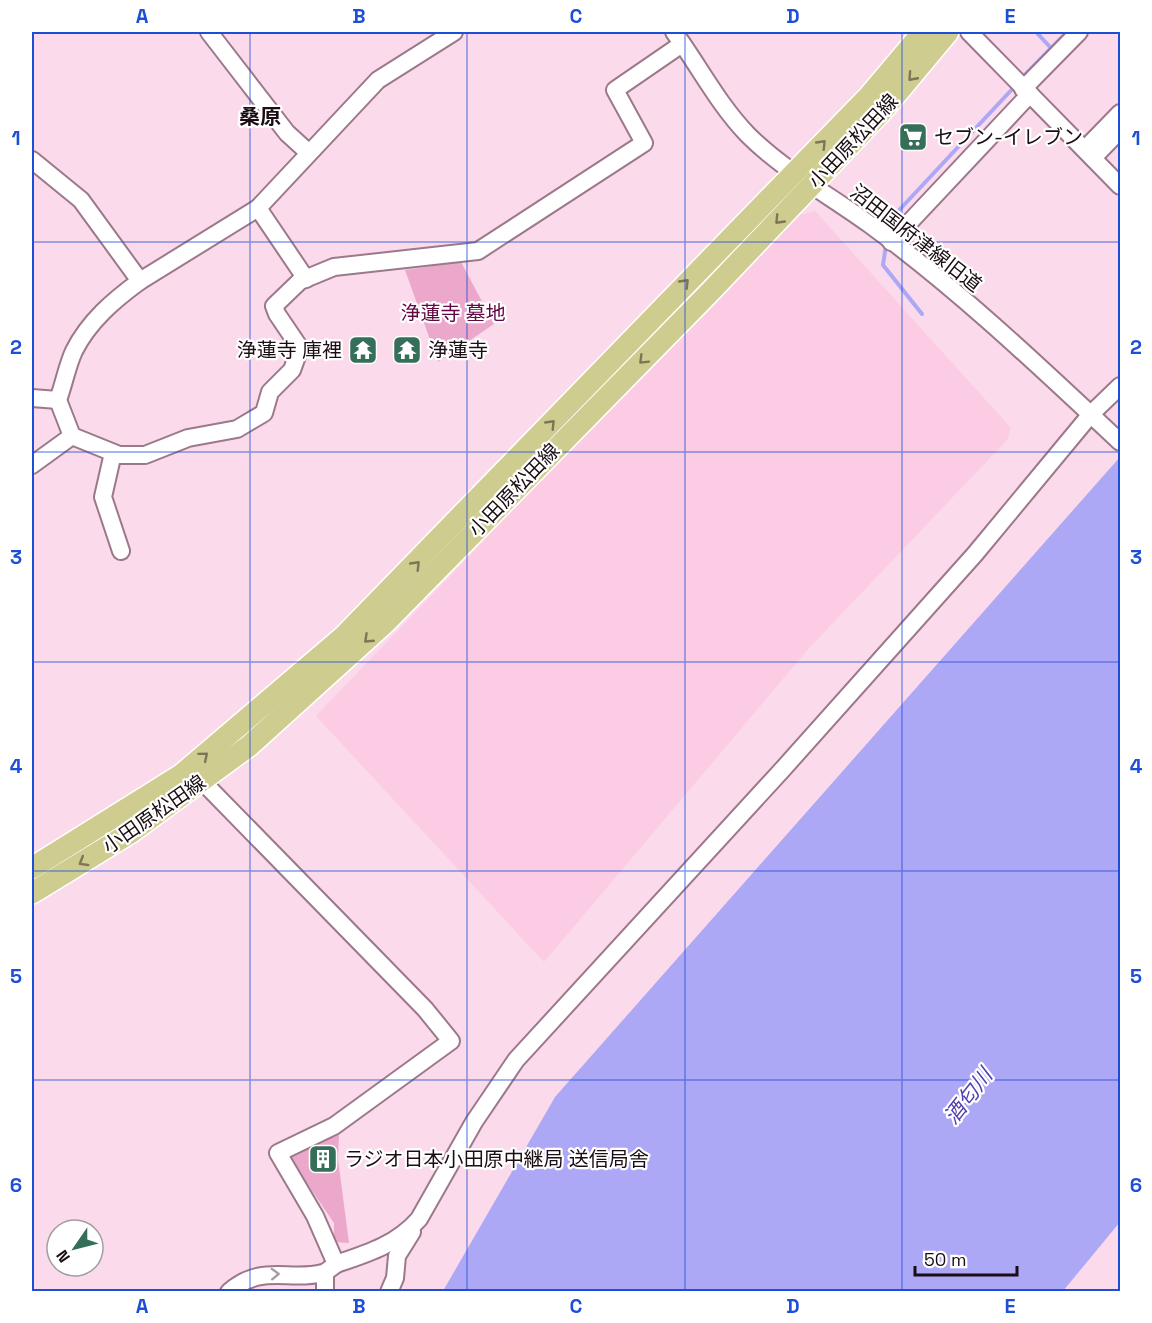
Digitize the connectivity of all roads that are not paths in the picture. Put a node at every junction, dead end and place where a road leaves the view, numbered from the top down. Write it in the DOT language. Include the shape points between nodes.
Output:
graph roads {
  1 [pos="209,32"];
  2 [pos="454,32"];
  3 [pos="923,32"];
  4 [pos="948,32"];
  5 [pos="969,32"];
  6 [pos="1079,32"];
  7 [pos="680,36"];
  8 [pos="1027,91"];
  9 [pos="1120,113"];
  10 [pos="1120,130"];
  11 [pos="309,153"];
  12 [pos="1089,154"];
  13 [pos="32,160"];
  14 [pos="803,179"];
  15 [pos="1120,186"];
  16 [pos="258,208"];
  17 [pos="891,242"];
  18 [pos="306,279"];
  19 [pos="140,281"];
  20 [pos="1120,386"];
  21 [pos="32,398"];
  22 [pos="58,400"];
  23 [pos="1091,414"];
  24 [pos="72,436"];
  25 [pos="1116,438"];
  26 [pos="113,453"];
  27 [pos="32,465"];
  28 [pos="121,551"];
  29 [pos="202,781"];
  30 [pos="32,868"];
  31 [pos="32,892"];
  32 [pos="419,1219"];
  33 [pos="330,1268"];
  34 [pos="230,1292"];
  35 [pos="325,1292"];
  36 [pos="389,1292"];
  1 -- 11 [label="street" via="287,133"];
  2 -- 11 [label="street" via="378,80"];
  14 -- 3 [label="main road, 小田原松田線, one-way"];
  4 -- 14 [label="main road, 小田原松田線, one-way" via="883,110"];
  5 -- 8 [label="street"];
  6 -- 8 [label="street"];
  7 -- 14 [label="street, 沼田国府津線旧道" via="720,101 749,136"];
  7 -- 18 [label="street" via="615,90 644,143 478,251 334,267"];
  8 -- 12 [label="street"];
  8 -- 17 [label="street"];
  9 -- 12 [label="street"];
  10 -- 12 [label="street"];
  11 -- 16 [label="street"];
  12 -- 15 [label="street"];
  13 -- 19 [label="street" via="81,200"];
  14 -- 17 [label="street, 沼田国府津線旧道"];
  14 -- 29 [label="main road, 小田原松田線, one-way" via="386,622 249,746"];
  30 -- 14 [label="main road, 小田原松田線, one-way" via="181,775 343,637"];
  16 -- 18 [label="street"];
  16 -- 19 [label="street"];
  17 -- 23 [label="street, 沼田国府津線旧道"];
  18 -- 26 [label="street" via="274,306 300,348 291,370 270,392 264,413 237,429 188,438 145,455"];
  19 -- 22 [label="street" via="114,299 90,327 74,351"];
  20 -- 23 [label="street"];
  21 -- 22 [label="street"];
  22 -- 24 [label="street"];
  23 -- 25 [label="street, 沼田国府津線旧道"];
  23 -- 32 [label="street" via="959,571 782,770 516,1060 474,1122"];
  24 -- 26 [label="street"];
  24 -- 27 [label="street"];
  26 -- 28 [label="street" via="103,497"];
  29 -- 31 [label="main road, 小田原松田線, one-way" via="130,833"];
  29 -- 33 [label="street" via="425,1009 451,1041 334,1126 278,1153 315,1216"];
  32 -- 33 [label="street" via="376,1250"];
  32 -- 36 [label="street" via="398,1256"];
  34 -- 33 [label="street, one-way" via="264,1274"];
  33 -- 35 [label="street"];
}
